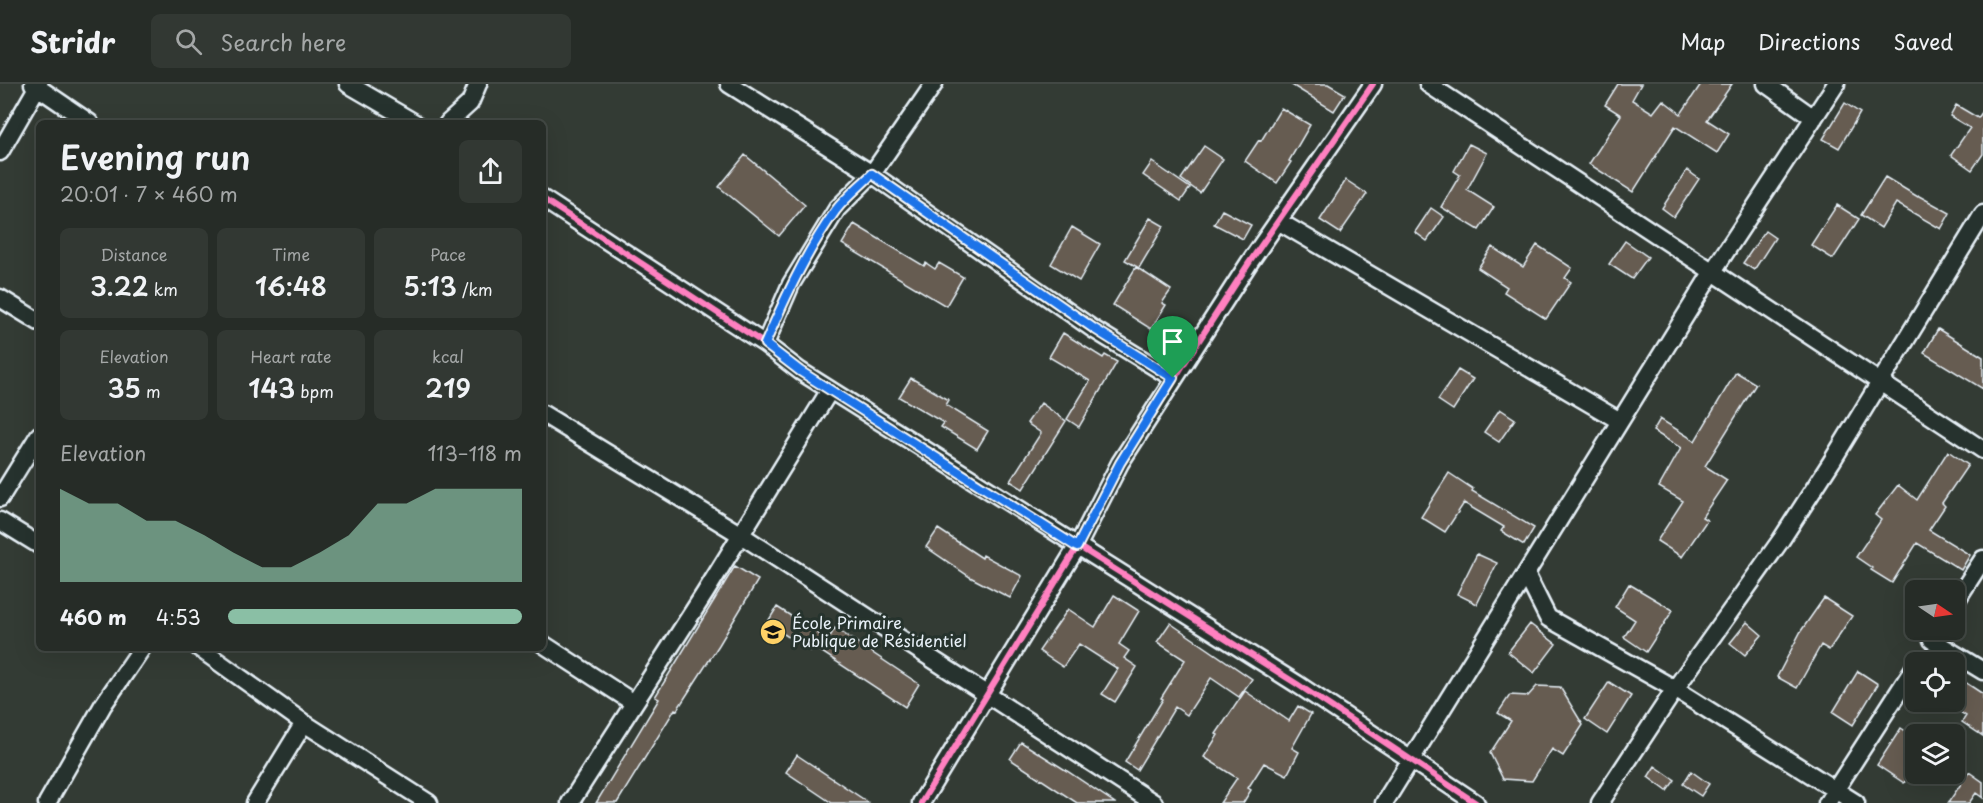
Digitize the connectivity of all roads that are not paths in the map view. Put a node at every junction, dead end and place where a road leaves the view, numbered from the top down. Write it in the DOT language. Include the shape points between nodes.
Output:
graph roads {
  1 [pos="348,84"];
  2 [pos="478,84"];
  3 [pos="729,84"];
  4 [pos="934,84"];
  5 [pos="1373,84"];
  6 [pos="1428,84"];
  7 [pos="1766,84"];
  8 [pos="1836,84"];
  9 [pos="36,85"];
  10 [pos="1814,118"];
  11 [pos="86,120"];
  12 [pos="410,120"];
  13 [pos="451,120"];
  14 [pos="0,152"];
  15 [pos="872,174"];
  16 [pos="546,201"];
  17 [pos="1983,213"];
  18 [pos="1278,221"];
  19 [pos="1713,272"];
  20 [pos="0,298"];
  21 [pos="36,320"];
  22 [pos="765,344"];
  23 [pos="1173,378"];
  24 [pos="1880,382"];
  25 [pos="830,390"];
  26 [pos="546,416"];
  27 [pos="1620,421"];
  28 [pos="36,440"];
  29 [pos="1983,450"];
  30 [pos="0,498"];
  31 [pos="0,521"];
  32 [pos="741,535"];
  33 [pos="36,543"];
  34 [pos="1077,547"];
  35 [pos="1983,559"];
  36 [pos="1526,574"];
  37 [pos="1965,587"];
  38 [pos="1942,640"];
  39 [pos="546,646"];
  40 [pos="140,651"];
  41 [pos="203,651"];
  42 [pos="1983,671"];
  43 [pos="1905,681"];
  44 [pos="1675,689"];
  45 [pos="987,696"];
  46 [pos="634,703"];
  47 [pos="304,723"];
  48 [pos="1411,759"];
  49 [pos="1831,796"];
  50 [pos="46,803"];
  51 [pos="255,803"];
  52 [pos="429,803"];
  53 [pos="570,803"];
  54 [pos="921,803"];
  55 [pos="1154,803"];
  56 [pos="1384,803"];
  57 [pos="1476,803"];
  58 [pos="1600,803"];
  59 [pos="1856,803"];
  1 -- 12 [label="street"];
  2 -- 13 [label="street" via="470,103"];
  3 -- 15 [label="street"];
  4 -- 15 [label="street"];
  5 -- 18 [label="street"];
  6 -- 19 [label="street"];
  7 -- 10 [label="street"];
  8 -- 10 [label="street"];
  9 -- 11 [label="street"];
  9 -- 14 [label="street"];
  10 -- 19 [label="street"];
  15 -- 22 [label="street" via="837,209 791,284"];
  15 -- 23 [label="street" via="1093,328"];
  16 -- 22 [label="street"];
  17 -- 24 [label="street"];
  18 -- 23 [label="street"];
  18 -- 27 [label="street"];
  19 -- 24 [label="street"];
  19 -- 27 [label="street"];
  20 -- 21 [label="street"];
  22 -- 25 [label="street"];
  23 -- 34 [label="street" via="1120,463"];
  24 -- 29 [label="street"];
  24 -- 44 [label="street" via="1781,540"];
  25 -- 32 [label="street"];
  25 -- 34 [label="street"];
  26 -- 32 [label="street"];
  27 -- 36 [label="street"];
  28 -- 30 [label="street"];
  31 -- 33 [label="street"];
  32 -- 45 [label="street"];
  32 -- 46 [label="street"];
  34 -- 45 [label="street"];
  34 -- 48 [label="street"];
  35 -- 37 [label="street"];
  36 -- 44 [label="street" via="1548,618"];
  36 -- 48 [label="street"];
  38 -- 42 [label="street"];
  39 -- 46 [label="street"];
  40 -- 50 [label="street"];
  41 -- 47 [label="street"];
  43 -- 49 [label="street"];
  44 -- 49 [label="street"];
  44 -- 58 [label="street"];
  45 -- 54 [label="street"];
  45 -- 55 [label="street"];
  46 -- 53 [label="street"];
  47 -- 51 [label="street"];
  47 -- 52 [label="street"];
  48 -- 56 [label="street"];
  48 -- 57 [label="street"];
  49 -- 59 [label="street"];
}
